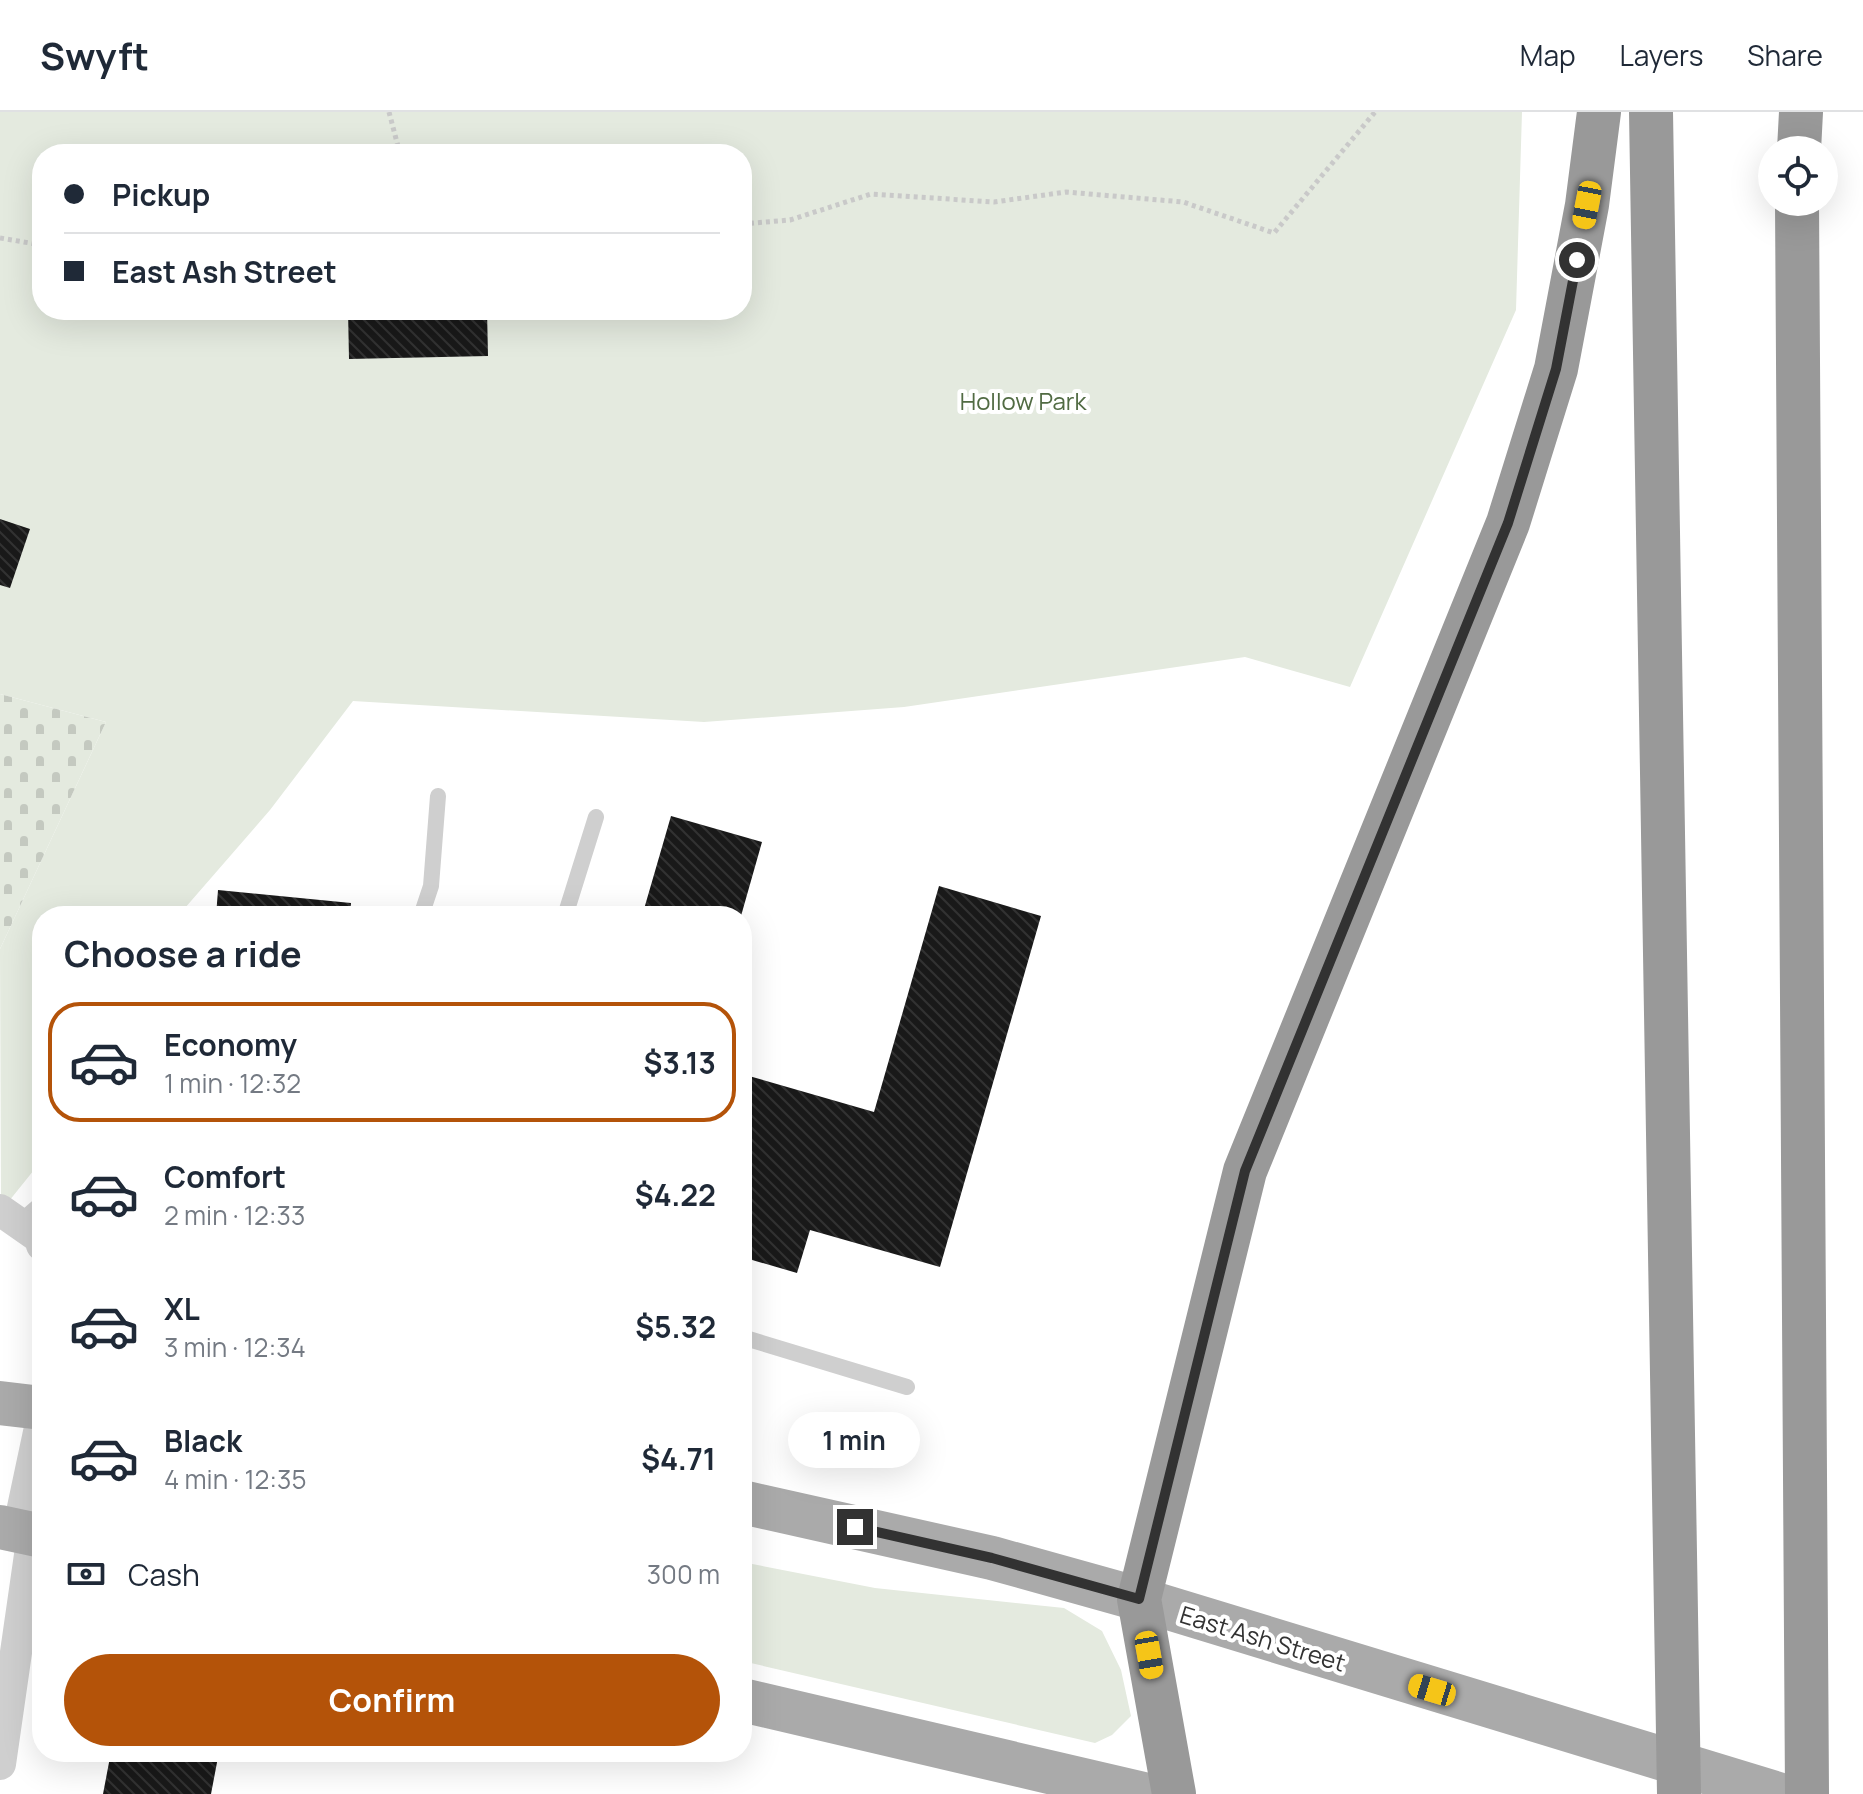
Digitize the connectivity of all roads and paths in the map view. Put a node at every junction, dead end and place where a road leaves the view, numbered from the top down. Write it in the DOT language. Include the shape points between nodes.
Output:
graph roads {
  1 [pos="389,112"];
  2 [pos="1375,112"];
  3 [pos="1599,112"];
  4 [pos="1651,112"];
  5 [pos="1801,112"];
  6 [pos="1800,136"];
  7 [pos="397,144"];
  8 [pos="1797,216"];
  9 [pos="752,223"];
  10 [pos="0,238"];
  11 [pos="32,243"];
  12 [pos="438,796"];
  13 [pos="596,817"];
  14 [pos="424,906"];
  15 [pos="568,906"];
  16 [pos="752,1340"];
  17 [pos="907,1387"];
  18 [pos="0,1403"];
  19 [pos="32,1407"];
  20 [pos="32,1478"];
  21 [pos="752,1504"];
  22 [pos="23,1532"];
  23 [pos="1139,1599"];
  24 [pos="752,1702"];
  25 [pos="0,1764"];
  26 [pos="1143,1794"];
  27 [pos="1174,1794"];
  28 [pos="1679,1794"];
  29 [pos="1778,1794"];
  30 [pos="1807,1794"];
  1 -- 7 [label="path"];
  2 -- 9 [label="path" via="1274,233 1183,202 1066,192 994,202 871,194 790,220"];
  3 -- 23 [label="highway" via="1556,369 1508,523 1245,1171"];
  4 -- 28 [label="highway"];
  5 -- 6 [label="highway"];
  8 -- 30 [label="highway"];
  10 -- 11 [label="path"];
  12 -- 14 [label="lane" via="431,886"];
  13 -- 15 [label="lane"];
  16 -- 17 [label="lane"];
  18 -- 19 [label="main road"];
  20 -- 22 [label="street"];
  21 -- 23 [label="main road, East Ash Street" via="992,1558"];
  22 -- 25 [label="street"];
  23 -- 27 [label="highway"];
  23 -- 29 [label="main road, East Ash Street"];
  24 -- 26 [label="main road"];
}
